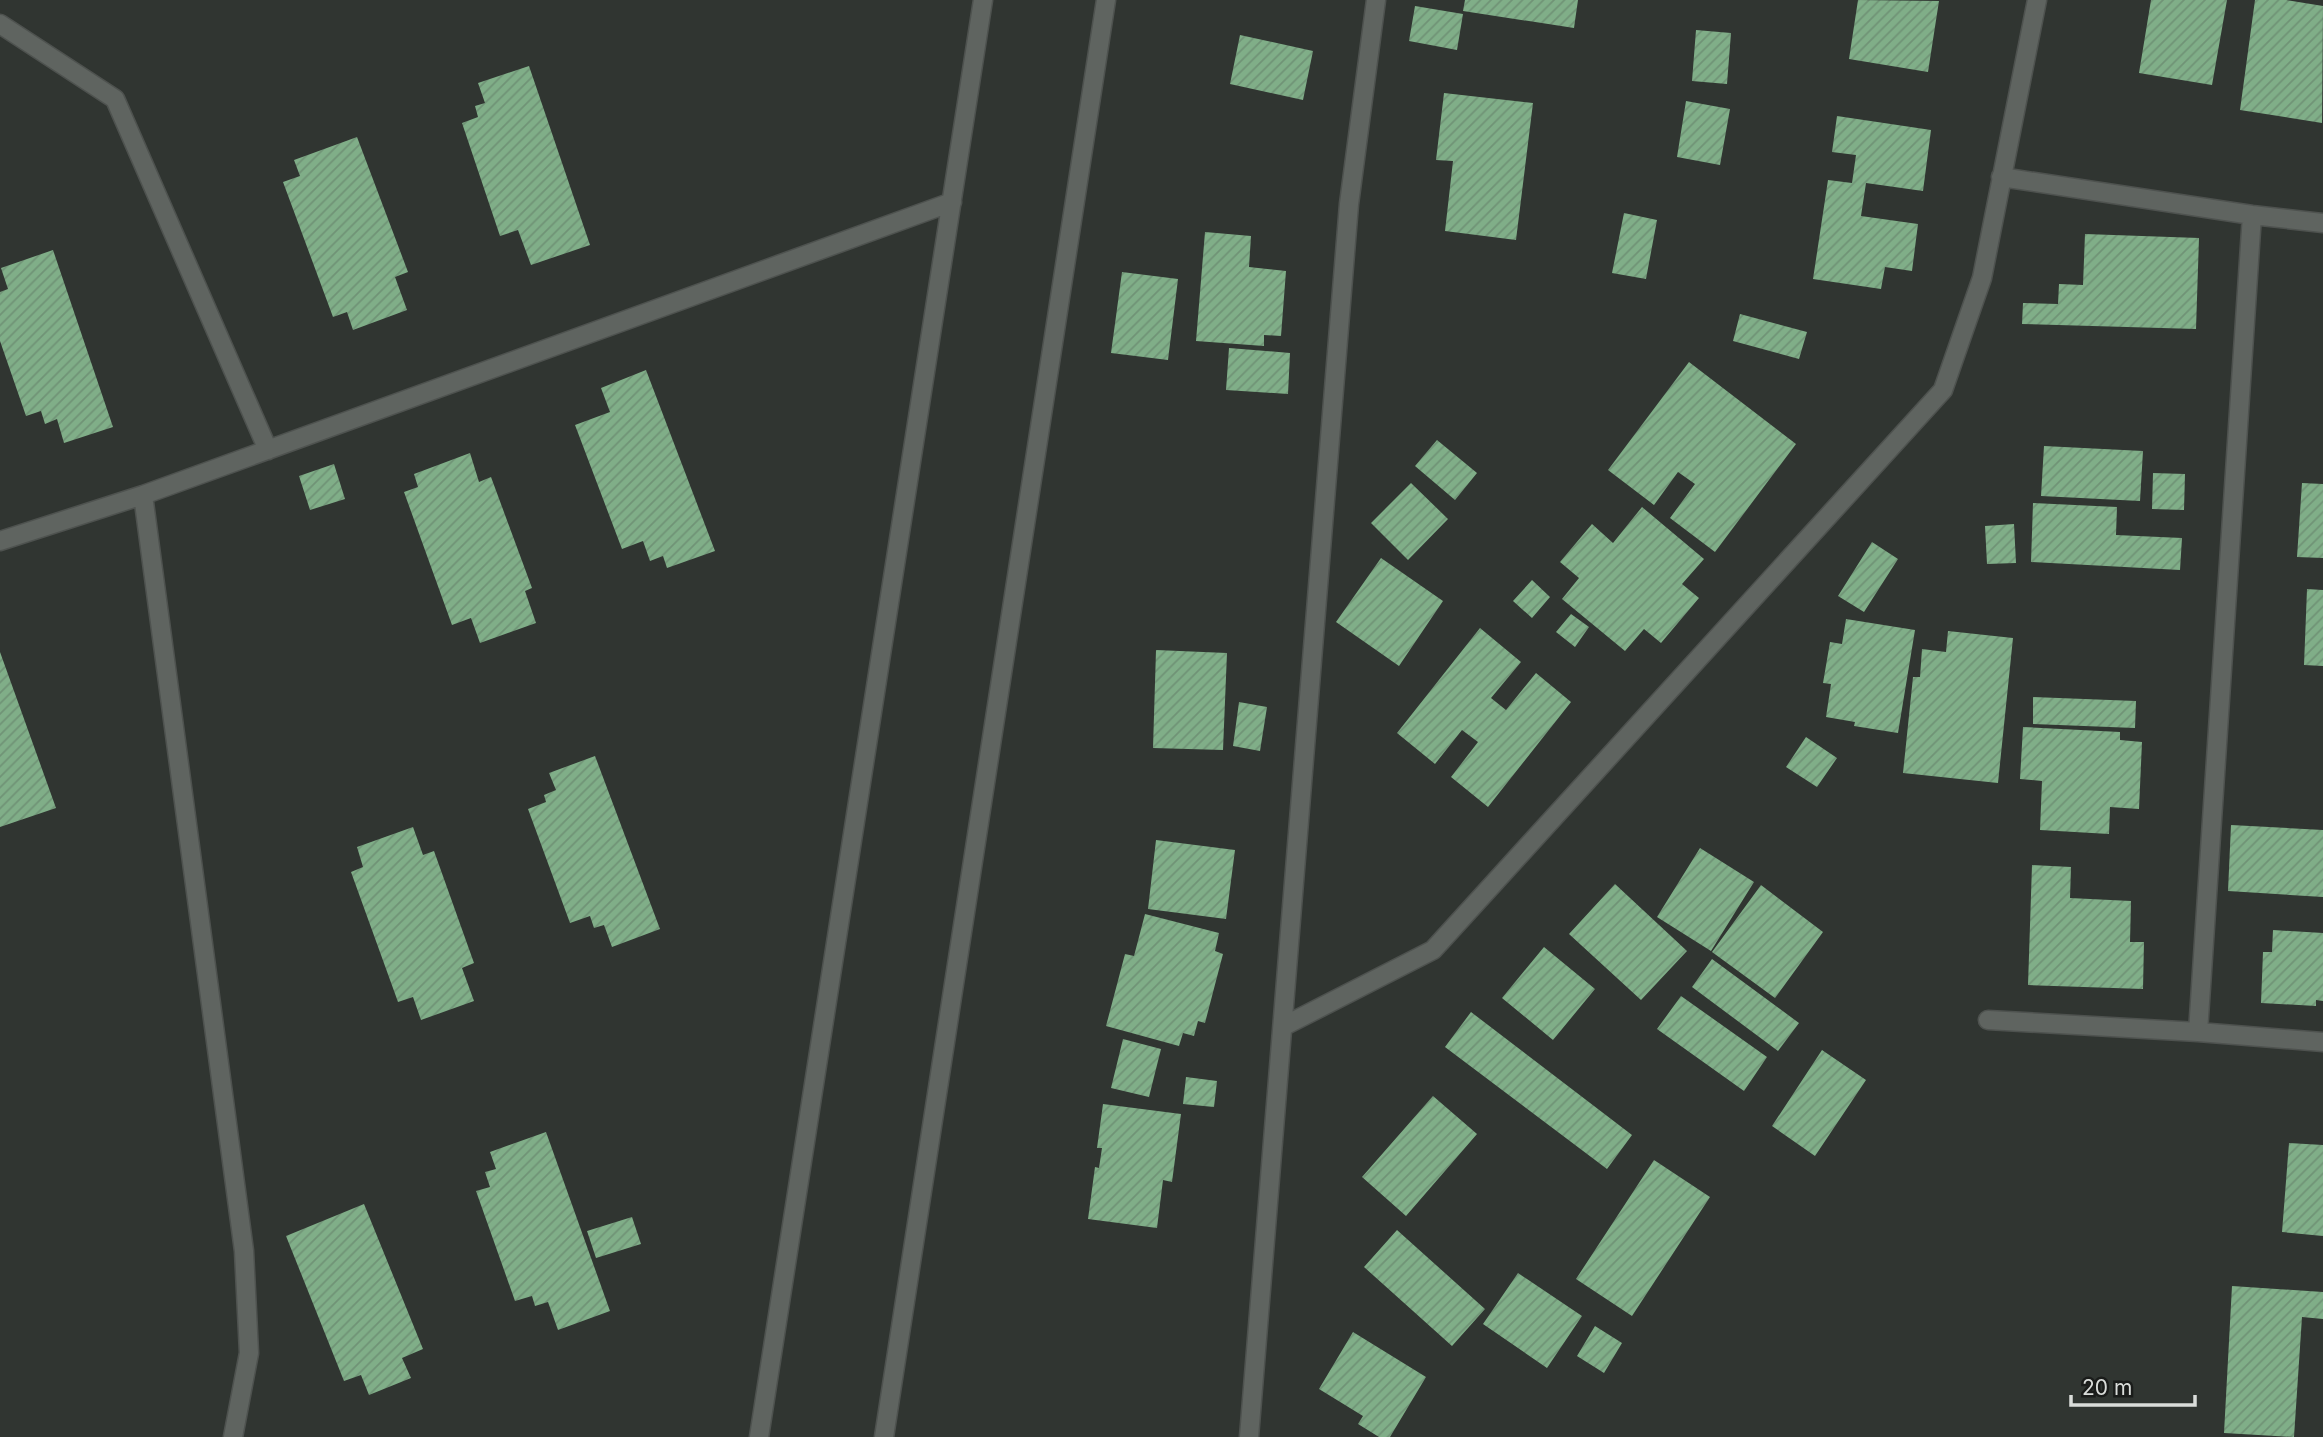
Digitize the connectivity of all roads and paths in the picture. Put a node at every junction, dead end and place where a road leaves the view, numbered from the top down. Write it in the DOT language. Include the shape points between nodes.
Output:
graph roads {
  1 [pos="983,0"];
  2 [pos="1106,0"];
  3 [pos="1376,0"];
  4 [pos="2037,0"];
  5 [pos="0,24"];
  6 [pos="2001,177"];
  7 [pos="952,202"];
  8 [pos="2252,215"];
  9 [pos="2323,223"];
  10 [pos="268,450"];
  11 [pos="143,495"];
  12 [pos="0,541"];
  13 [pos="1988,1020"];
  14 [pos="1284,1026"];
  15 [pos="2197,1032"];
  16 [pos="2323,1041"];
  17 [pos="233,1437"];
  18 [pos="759,1437"];
  19 [pos="884,1437"];
  20 [pos="1249,1437"];
  1 -- 7 [label="street"];
  2 -- 19 [label="street"];
  3 -- 14 [label="street" via="1349,204"];
  4 -- 6 [label="street"];
  5 -- 10 [label="street" via="116,99"];
  6 -- 8 [label="street"];
  6 -- 14 [label="street" via="1982,278 1943,390 1433,950"];
  7 -- 10 [label="street"];
  7 -- 18 [label="street"];
  8 -- 9 [label="street"];
  8 -- 15 [label="street"];
  10 -- 11 [label="street"];
  11 -- 12 [label="street"];
  11 -- 17 [label="street" via="244,1251 249,1353"];
  13 -- 15 [label="street"];
  14 -- 20 [label="street"];
  15 -- 16 [label="street"];
}
